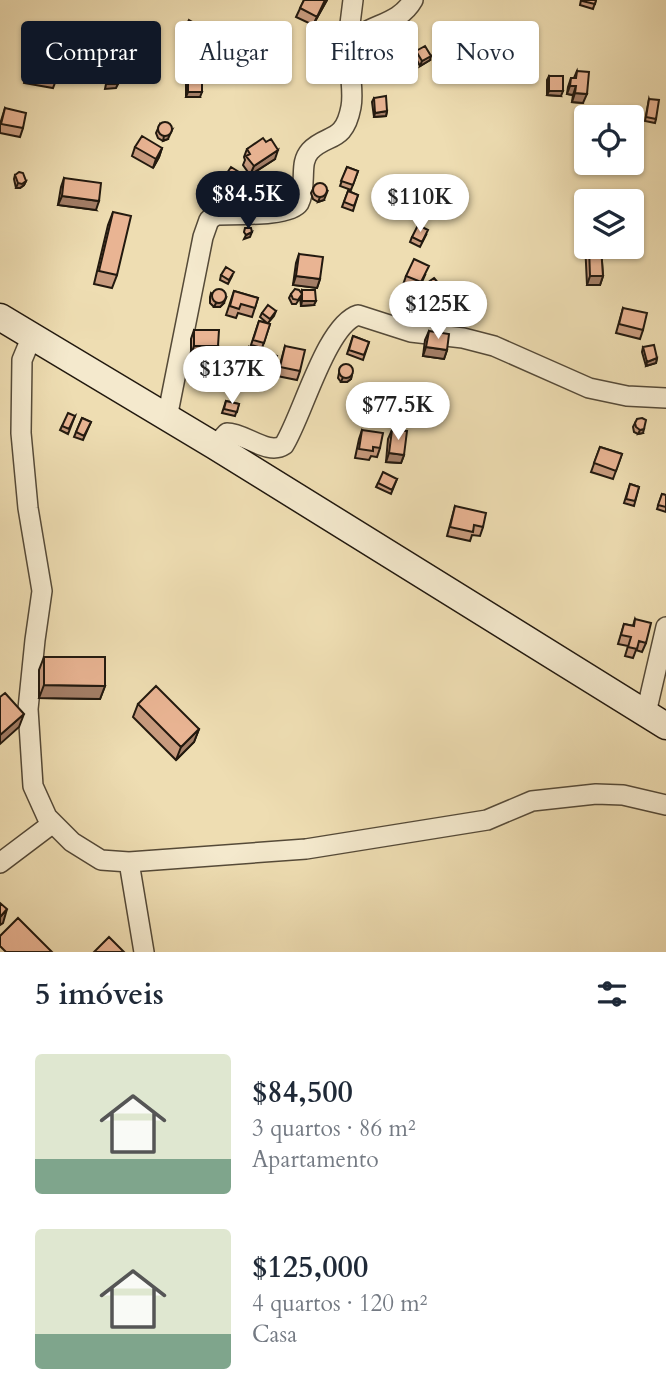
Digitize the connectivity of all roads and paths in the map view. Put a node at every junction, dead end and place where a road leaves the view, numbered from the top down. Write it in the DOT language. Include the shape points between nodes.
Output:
graph roads {
  1 [pos="353,0"];
  2 [pos="413,0"];
  3 [pos="350,21"];
  4 [pos="389,21"];
  5 [pos="352,84"];
  6 [pos="0,317"];
  7 [pos="32,336"];
  8 [pos="666,398"];
  9 [pos="167,418"];
  10 [pos="215,446"];
  11 [pos="666,627"];
  12 [pos="656,720"];
  13 [pos="666,805"];
  14 [pos="53,823"];
  15 [pos="129,862"];
  16 [pos="0,863"];
  17 [pos="144,952"];
  1 -- 3 [label="street"];
  2 -- 4 [label="street" via="402,15"];
  5 -- 9 [label="street" via="351,110 338,136 306,157 298,204 278,212 216,215 209,220"];
  6 -- 7 [label="street"];
  7 -- 9 [label="street"];
  7 -- 14 [label="street" via="22,360 21,433 42,591 28,709 33,786"];
  8 -- 10 [label="street" via="589,388 494,346 411,332 358,315 351,317 331,344 284,445 268,447 227,433"];
  9 -- 10 [label="street"];
  10 -- 12 [label="street"];
  11 -- 12 [label="street"];
  13 -- 15 [label="street" via="623,795 554,798 532,801 487,820 306,849"];
  14 -- 15 [label="street" via="101,860"];
  14 -- 16 [label="street"];
  15 -- 17 [label="street"];
}
